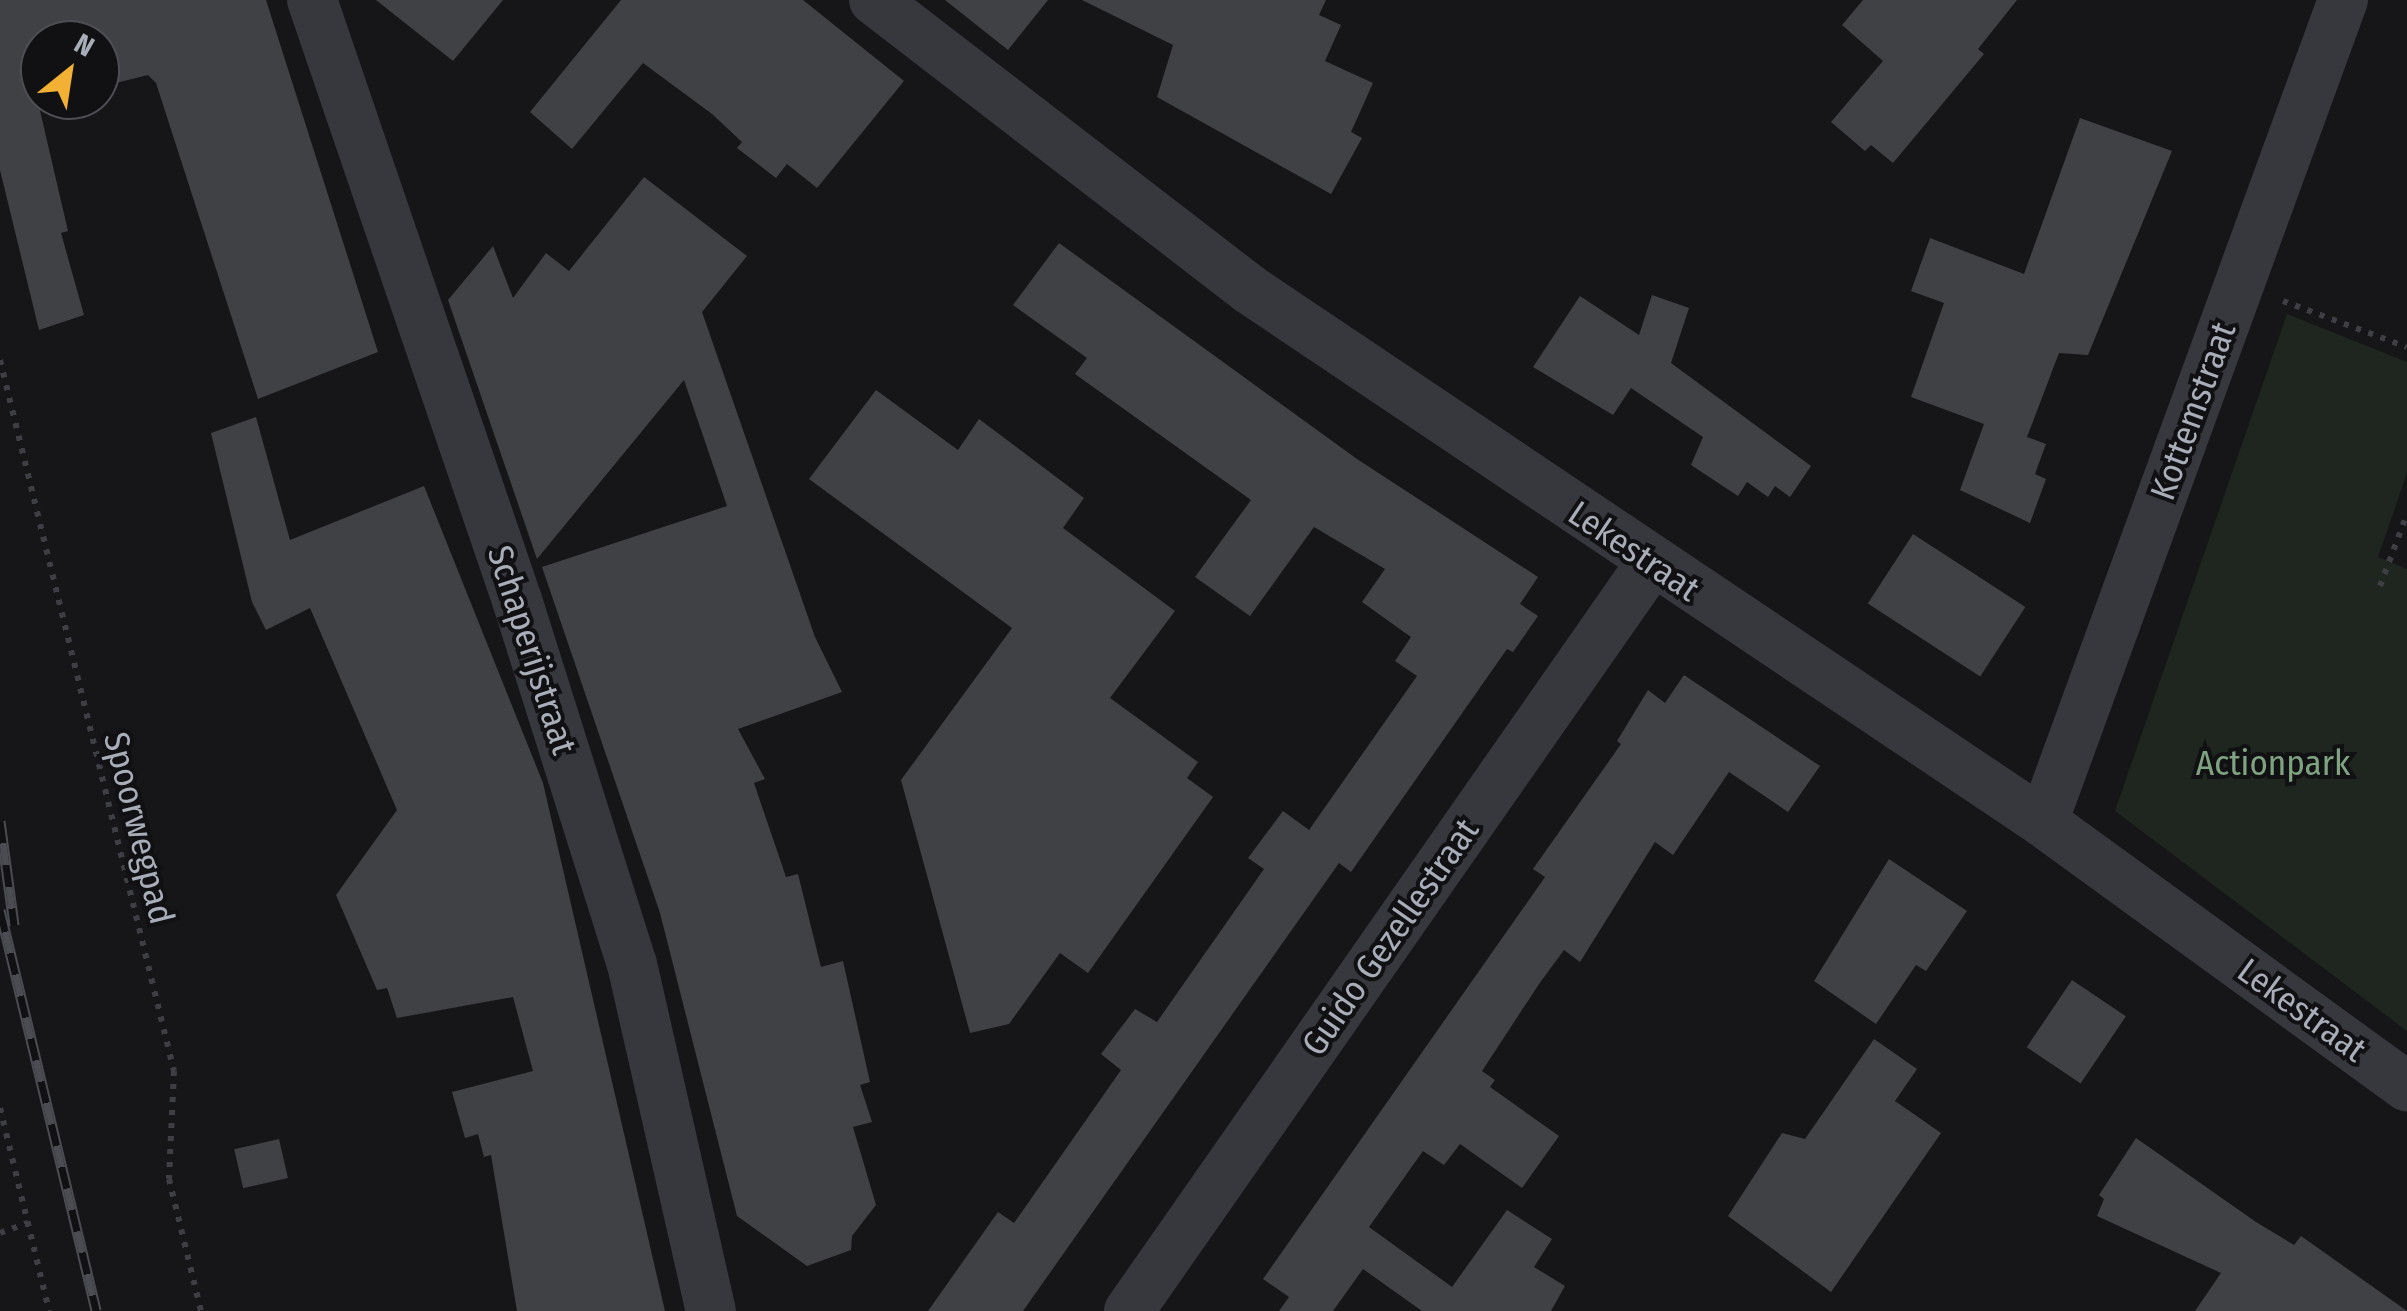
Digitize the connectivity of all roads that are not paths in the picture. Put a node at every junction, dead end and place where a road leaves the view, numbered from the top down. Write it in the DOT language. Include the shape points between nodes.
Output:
graph roads {
  1 [pos="312,0"];
  2 [pos="874,0"];
  3 [pos="2343,0"];
  4 [pos="1651,564"];
  5 [pos="2043,822"];
  6 [pos="2407,1086"];
  7 [pos="1132,1310"];
  8 [pos="711,1311"];
  1 -- 8 [label="street, Schaperijstraat" via="632,964"];
  2 -- 4 [label="street, Lekestraat" via="1249,289"];
  3 -- 5 [label="street, Kottemstraat"];
  4 -- 5 [label="street, Lekestraat"];
  4 -- 7 [label="street, Guido Gezellestraat"];
  5 -- 6 [label="street, Lekestraat"];
}
